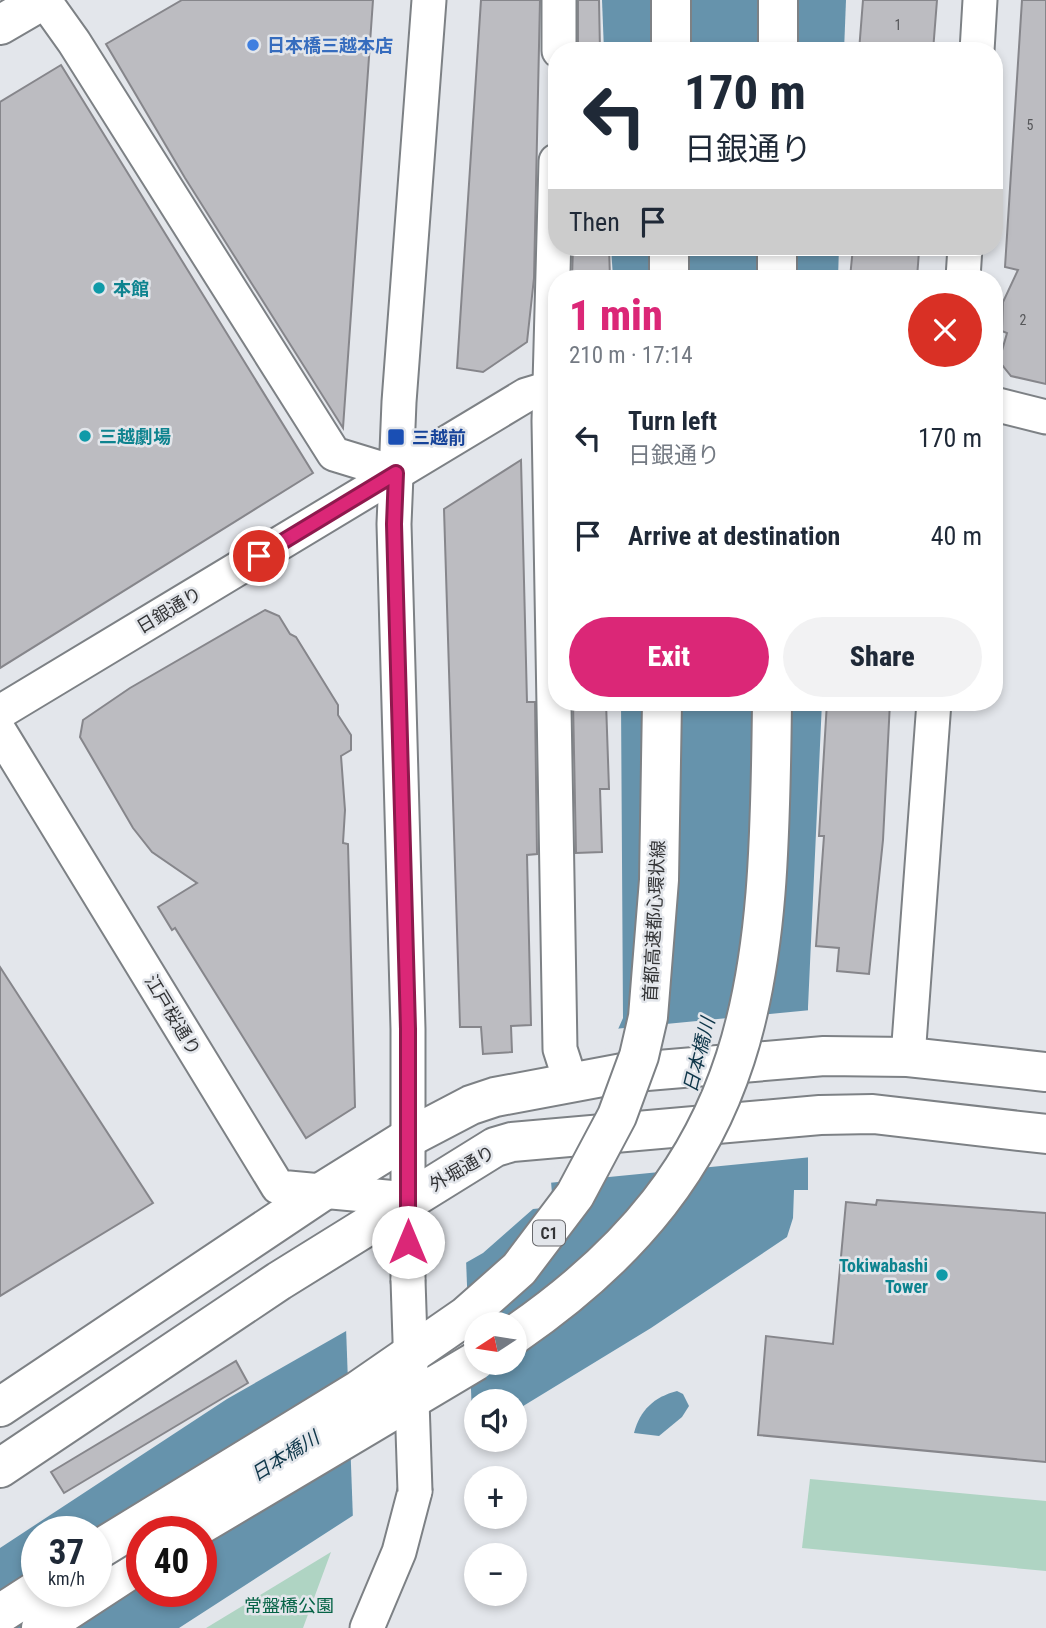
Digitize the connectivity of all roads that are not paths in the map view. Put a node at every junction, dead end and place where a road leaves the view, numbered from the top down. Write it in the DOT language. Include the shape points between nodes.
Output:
graph roads {
  1 [pos="44,0"];
  2 [pos="429,0"];
  3 [pos="559,0"];
  4 [pos="671,0"];
  5 [pos="778,0"];
  6 [pos="980,0"];
  7 [pos="0,25"];
  8 [pos="559,42"];
  9 [pos="671,42"];
  10 [pos="778,42"];
  11 [pos="978,42"];
  12 [pos="548,388"];
  13 [pos="1003,406"];
  14 [pos="1046,417"];
  15 [pos="396,473"];
  16 [pos="556,711"];
  17 [pos="662,711"];
  18 [pos="772,711"];
  19 [pos="933,711"];
  20 [pos="0,712"];
  21 [pos="0,732"];
  22 [pos="908,1057"];
  23 [pos="1046,1072"];
  24 [pos="570,1080"];
  25 [pos="1046,1134"];
  26 [pos="408,1138"];
  27 [pos="323,1191"];
  28 [pos="408,1199"];
  29 [pos="527,1325"];
  30 [pos="464,1368"];
  31 [pos="0,1407"];
  32 [pos="0,1468"];
  33 [pos="215,1516"];
  34 [pos="112,1541"];
  35 [pos="126,1573"];
  36 [pos="21,1600"];
  37 [pos="0,1614"];
  38 [pos="41,1628"];
  39 [pos="367,1628"];
  1 -- 7 [label="main road"];
  1 -- 15 [label="street" via="334,454"];
  2 -- 15 [label="street"];
  3 -- 8 [label="street"];
  4 -- 9 [label="main road"];
  5 -- 10 [label="main road"];
  6 -- 11 [label="street"];
  12 -- 15 [label="street, 日銀通り" via="526,395"];
  13 -- 14 [label="street"];
  15 -- 20 [label="street, 日銀通り"];
  15 -- 26 [label="street"];
  16 -- 24 [label="street" via="560,1049"];
  17 -- 34 [label="main road, 首都高速都心環状線 / C1, bridge" via="659,880 648,1017 617,1116 575,1195 519,1269 466,1316 359,1390"];
  18 -- 29 [label="main road, bridge" via="771,815 761,945 743,1037 723,1097 698,1148 654,1210 600,1267"];
  19 -- 22 [label="street"];
  21 -- 27 [label="street, 江戸桜通り" via="278,1187"];
  22 -- 23 [label="main road"];
  22 -- 24 [label="main road, bridge" via="824,1056"];
  24 -- 26 [label="main road" via="471,1105"];
  25 -- 28 [label="main road, 外堀通り, bridge" via="873,1114 512,1142 495,1147"];
  26 -- 27 [label="main road"];
  26 -- 28 [label="street"];
  27 -- 28 [label="street, 江戸桜通り"];
  27 -- 31 [label="main road"];
  28 -- 32 [label="main road, 外堀通り"];
  28 -- 39 [label="street, bridge" via="415,1491 399,1552"];
  30 -- 33 [label="main road, bridge"];
  35 -- 38 [label="main road"];
  36 -- 37 [label="main road"];
}
